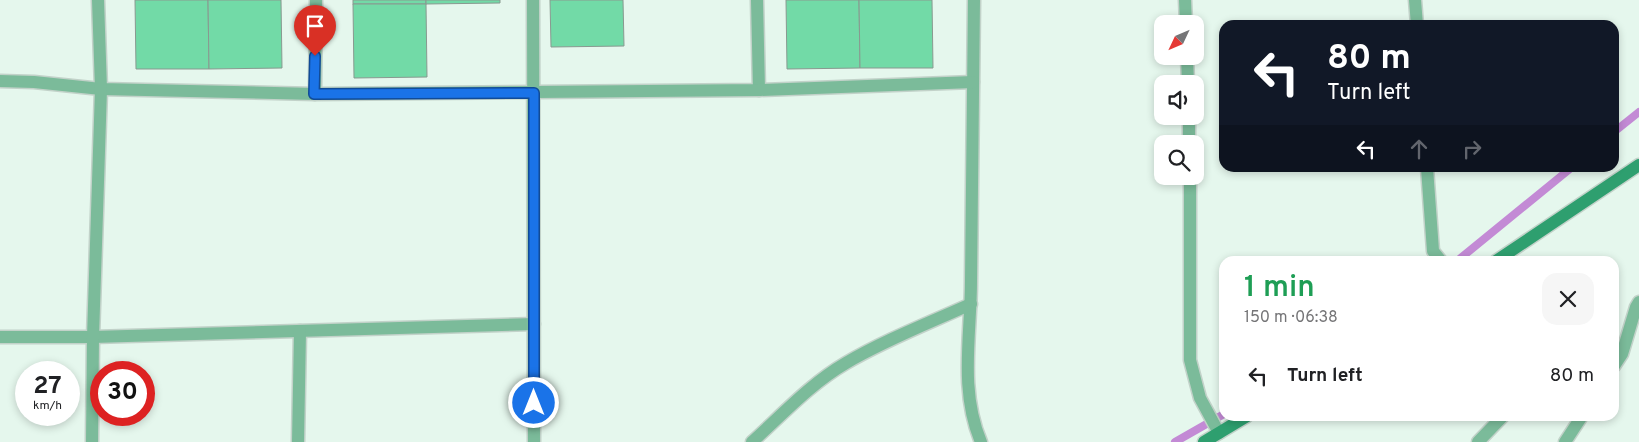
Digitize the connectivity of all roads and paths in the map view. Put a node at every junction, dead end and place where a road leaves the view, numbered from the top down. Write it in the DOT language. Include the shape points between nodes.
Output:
graph roads {
  1 [pos="98,0"];
  2 [pos="316,0"];
  3 [pos="533,0"];
  4 [pos="757,0"];
  5 [pos="974,0"];
  6 [pos="1185,0"];
  7 [pos="1416,0"];
  8 [pos="1186,15"];
  9 [pos="1417,20"];
  10 [pos="0,81"];
  11 [pos="974,82"];
  12 [pos="101,88"];
  13 [pos="759,90"];
  14 [pos="534,93"];
  15 [pos="314,94"];
  16 [pos="1639,165"];
  17 [pos="1427,172"];
  18 [pos="1190,185"];
  19 [pos="1437,256"];
  20 [pos="1503,256"];
  21 [pos="971,304"];
  22 [pos="1638,307"];
  23 [pos="534,324"];
  24 [pos="300,331"];
  25 [pos="0,337"];
  26 [pos="93,337"];
  27 [pos="1619,351"];
  28 [pos="1238,421"];
  29 [pos="1498,421"];
  30 [pos="1579,421"];
  31 [pos="1219,433"];
  32 [pos="92,442"];
  33 [pos="298,442"];
  34 [pos="534,442"];
  35 [pos="752,442"];
  36 [pos="981,442"];
  37 [pos="1204,442"];
  38 [pos="1478,442"];
  39 [pos="1565,442"];
  1 -- 12 [label="street"];
  2 -- 15 [label="street"];
  3 -- 14 [label="street"];
  4 -- 13 [label="street"];
  5 -- 11 [label="street"];
  6 -- 8 [label="street"];
  7 -- 9 [label="street"];
  10 -- 12 [label="street"];
  11 -- 13 [label="street"];
  11 -- 21 [label="street"];
  12 -- 15 [label="street"];
  12 -- 26 [label="street"];
  13 -- 14 [label="street"];
  14 -- 15 [label="street"];
  14 -- 23 [label="street"];
  16 -- 20 [label="street"];
  17 -- 19 [label="street"];
  18 -- 31 [label="street" via="1190,360 1200,398"];
  21 -- 35 [label="street" via="845,364 789,406"];
  21 -- 36 [label="street" via="967,379 972,414"];
  22 -- 27 [label="street"];
  23 -- 24 [label="street"];
  23 -- 34 [label="street"];
  24 -- 26 [label="street"];
  24 -- 33 [label="street"];
  25 -- 26 [label="street"];
  26 -- 32 [label="street"];
  28 -- 31 [label="street"];
  29 -- 38 [label="street"];
  30 -- 39 [label="street"];
  31 -- 37 [label="street"];
}
